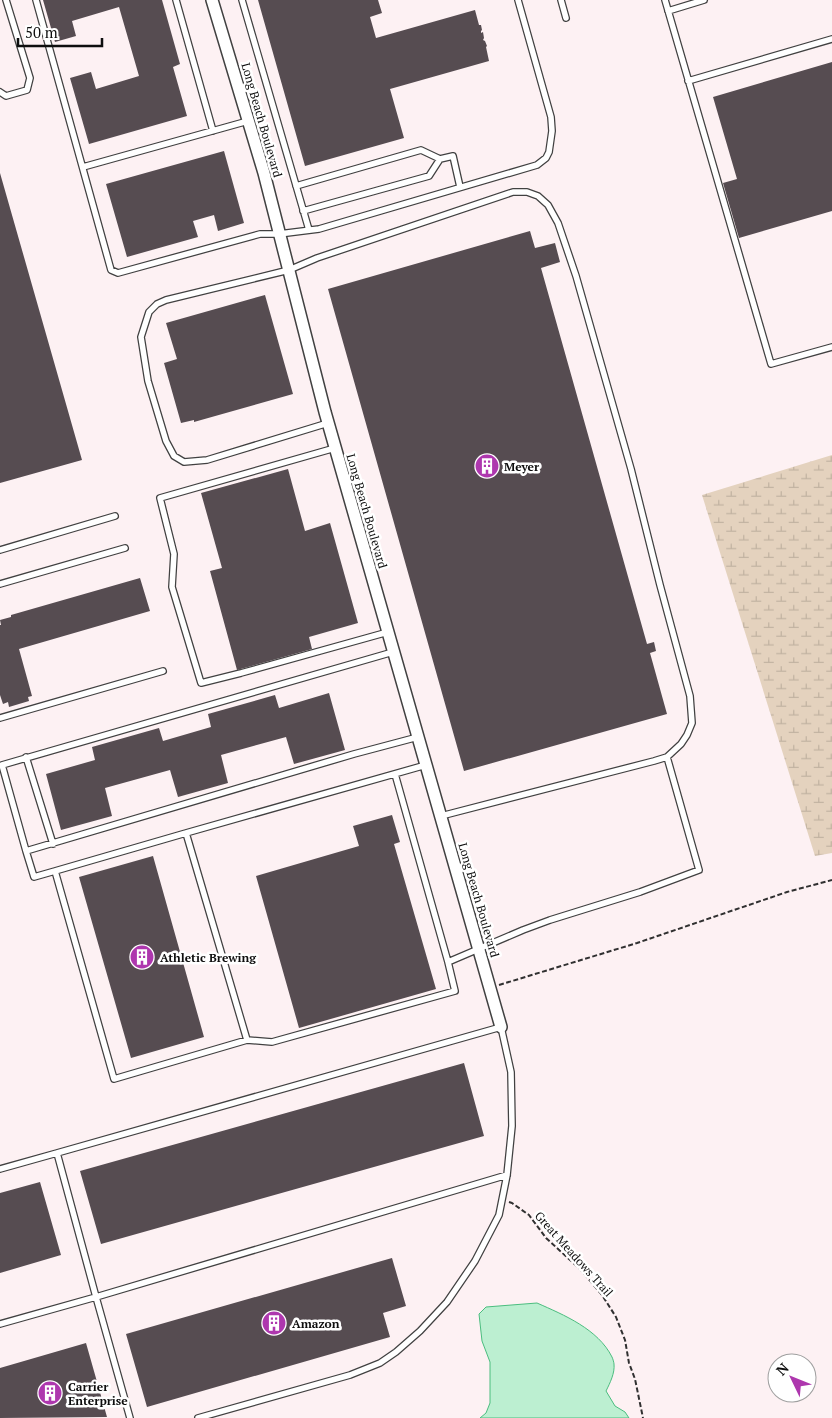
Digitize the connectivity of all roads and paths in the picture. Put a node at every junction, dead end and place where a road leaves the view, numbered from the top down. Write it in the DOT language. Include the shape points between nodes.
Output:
graph roads {
  1 [pos="6,0"];
  2 [pos="36,0"];
  3 [pos="176,0"];
  4 [pos="212,0"];
  5 [pos="242,0"];
  6 [pos="518,0"];
  7 [pos="561,0"];
  8 [pos="664,0"];
  9 [pos="704,0"];
  10 [pos="668,11"];
  11 [pos="566,18"];
  12 [pos="832,39"];
  13 [pos="688,80"];
  14 [pos="0,92"];
  15 [pos="248,121"];
  16 [pos="213,131"];
  17 [pos="440,159"];
  18 [pos="83,168"];
  19 [pos="296,186"];
  20 [pos="460,187"];
  21 [pos="303,211"];
  22 [pos="309,230"];
  23 [pos="279,234"];
  24 [pos="289,270"];
  25 [pos="832,347"];
  26 [pos="328,423"];
  27 [pos="335,448"];
  28 [pos="115,516"];
  29 [pos="125,548"];
  30 [pos="0,550"];
  31 [pos="0,584"];
  32 [pos="388,632"];
  33 [pos="393,652"];
  34 [pos="163,671"];
  35 [pos="0,718"];
  36 [pos="418,737"];
  37 [pos="667,756"];
  38 [pos="26,757"];
  39 [pos="426,765"];
  40 [pos="395,774"];
  41 [pos="441,816"];
  42 [pos="186,833"];
  43 [pos="54,844"];
  44 [pos="26,852"];
  45 [pos="55,872"];
  46 [pos="832,880"];
  47 [pos="479,950"];
  48 [pos="448,962"];
  49 [pos="490,988"];
  50 [pos="501,1028"];
  51 [pos="247,1040"];
  52 [pos="57,1153"];
  53 [pos="0,1170"];
  54 [pos="506,1175"];
  55 [pos="502,1202"];
  56 [pos="96,1297"];
  57 [pos="0,1324"];
  58 [pos="130,1418"];
  59 [pos="198,1418"];
  60 [pos="643,1418"];
  1 -- 14 [label="lane" via="30,78 27,90 6,96"];
  2 -- 18 [label="lane"];
  3 -- 16 [label="lane"];
  4 -- 15 [label="street, Long Beach Boulevard"];
  5 -- 19 [label="lane"];
  6 -- 20 [label="lane" via="551,117 549,152 537,165"];
  7 -- 11 [label="lane"];
  8 -- 10 [label="lane"];
  9 -- 10 [label="lane"];
  10 -- 13 [label="lane"];
  12 -- 13 [label="lane"];
  13 -- 25 [label="lane" via="771,364"];
  15 -- 16 [label="lane"];
  15 -- 23 [label="street, Long Beach Boulevard"];
  16 -- 18 [label="lane"];
  17 -- 19 [label="lane" via="421,150"];
  17 -- 20 [label="lane" via="452,156"];
  17 -- 21 [label="lane" via="429,176"];
  18 -- 23 [label="lane" via="111,270 118,273 260,234"];
  19 -- 21 [label="lane"];
  20 -- 22 [label="lane"];
  21 -- 22 [label="lane"];
  22 -- 23 [label="lane"];
  23 -- 24 [label="street, Long Beach Boulevard"];
  24 -- 26 [label="street, Long Beach Boulevard"];
  24 -- 26 [label="lane" via="157,304 149,312 141,337 148,381 166,441 174,456 184,462 207,460"];
  24 -- 37 [label="lane" via="513,192 527,192 548,204 576,276 631,469 690,696 692,723 681,744"];
  26 -- 27 [label="street, Long Beach Boulevard"];
  27 -- 32 [label="street, Long Beach Boulevard"];
  27 -- 32 [label="lane" via="160,498 174,554 172,587 201,683"];
  28 -- 30 [label="lane"];
  29 -- 31 [label="lane"];
  32 -- 33 [label="street, Long Beach Boulevard"];
  33 -- 36 [label="street, Long Beach Boulevard"];
  33 -- 38 [label="lane"];
  34 -- 35 [label="lane"];
  36 -- 39 [label="street, Long Beach Boulevard"];
  36 -- 43 [label="lane"];
  37 -- 41 [label="lane"];
  37 -- 47 [label="lane" via="699,870 550,920"];
  38 -- 43 [label="lane"];
  38 -- 44 [label="lane" via="2,765"];
  39 -- 40 [label="lane"];
  39 -- 41 [label="street, Long Beach Boulevard"];
  40 -- 42 [label="lane"];
  40 -- 48 [label="lane"];
  41 -- 47 [label="street, Long Beach Boulevard"];
  42 -- 45 [label="lane"];
  42 -- 51 [label="lane"];
  43 -- 44 [label="lane"];
  44 -- 45 [label="lane" via="34,877"];
  45 -- 51 [label="lane" via="114,1079"];
  46 -- 49 [label="path"];
  47 -- 48 [label="lane"];
  47 -- 49 [label="street, Long Beach Boulevard"];
  48 -- 51 [label="lane" via="455,990 272,1042"];
  49 -- 50 [label="street, Long Beach Boulevard"];
  50 -- 52 [label="lane"];
  50 -- 54 [label="lane" via="511,1072 512,1126"];
  52 -- 53 [label="lane"];
  52 -- 56 [label="lane"];
  54 -- 55 [label="lane"];
  54 -- 56 [label="lane"];
  55 -- 59 [label="lane" via="499,1215 462,1282 420,1331 396,1352 350,1375"];
  55 -- 60 [label="path, Great Meadows Trail" via="512,1203 529,1215 546,1238 581,1270 602,1295 625,1340"];
  56 -- 57 [label="lane"];
  56 -- 58 [label="lane"];
}
